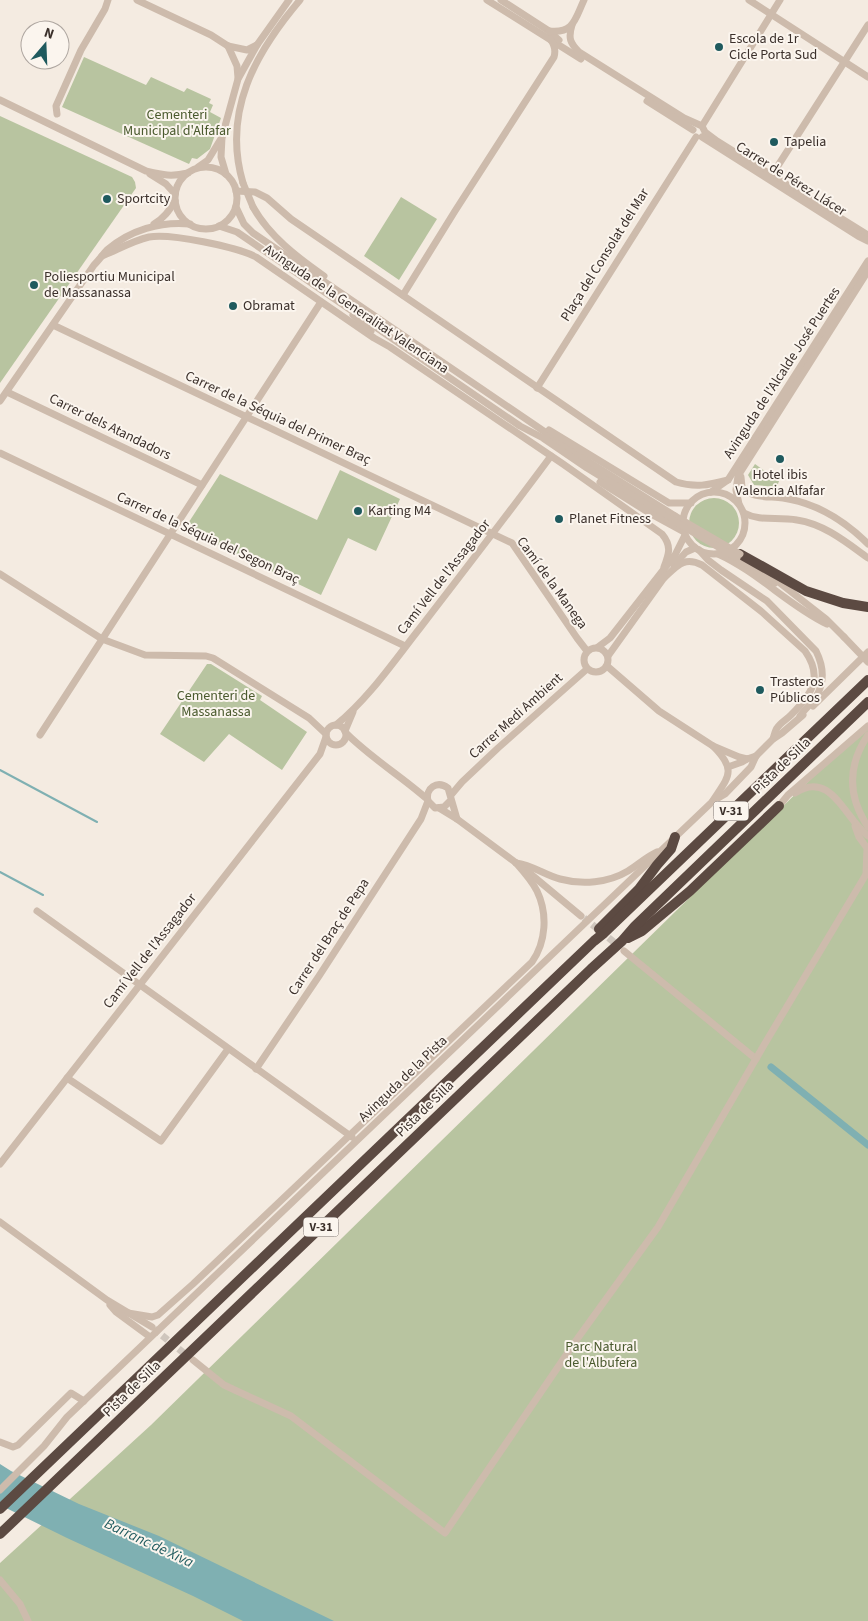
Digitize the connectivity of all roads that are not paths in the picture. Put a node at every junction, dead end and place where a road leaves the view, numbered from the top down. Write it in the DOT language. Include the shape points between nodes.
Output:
graph roads {
  1 [pos="108,0"];
  2 [pos="138,0"];
  3 [pos="289,0"];
  4 [pos="300,0"];
  5 [pos="487,0"];
  6 [pos="501,0"];
  7 [pos="584,0"];
  8 [pos="749,0"];
  9 [pos="780,0"];
  10 [pos="771,14"];
  11 [pos="572,25"];
  12 [pos="868,25"];
  13 [pos="545,32"];
  14 [pos="550,39"];
  15 [pos="257,45"];
  16 [pos="228,46"];
  17 [pos="579,52"];
  18 [pos="844,63"];
  19 [pos="868,77"];
  20 [pos="238,79"];
  21 [pos="3,102"];
  22 [pos="57,114"];
  23 [pos="699,131"];
  24 [pos="222,137"];
  25 [pos="146,171"];
  26 [pos="191,171"];
  27 [pos="226,174"];
  28 [pos="772,175"];
  29 [pos="236,191"];
  30 [pos="175,198"];
  31 [pos="236,207"];
  32 [pos="190,224"];
  33 [pos="219,226"];
  34 [pos="145,229"];
  35 [pos="868,235"];
  36 [pos="868,241"];
  37 [pos="102,256"];
  38 [pos="868,261"];
  39 [pos="868,271"];
  40 [pos="403,296"];
  41 [pos="344,300"];
  42 [pos="321,302"];
  43 [pos="53,325"];
  44 [pos="390,347"];
  45 [pos="537,388"];
  46 [pos="7,392"];
  47 [pos="0,401"];
  48 [pos="246,417"];
  49 [pos="526,419"];
  50 [pos="520,426"];
  51 [pos="0,453"];
  52 [pos="551,456"];
  53 [pos="563,464"];
  54 [pos="742,471"];
  55 [pos="728,480"];
  56 [pos="202,485"];
  57 [pos="711,492"];
  58 [pos="691,503"];
  59 [pos="739,504"];
  60 [pos="744,512"];
  61 [pos="651,514"];
  62 [pos="674,518"];
  63 [pos="685,533"];
  64 [pos="170,534"];
  65 [pos="494,534"];
  66 [pos="868,544"];
  67 [pos="697,549"];
  68 [pos="718,554"];
  69 [pos="738,556"];
  70 [pos="868,558"];
  71 [pos="664,567"];
  72 [pos="0,574"];
  73 [pos="730,576"];
  74 [pos="664,578"];
  75 [pos="868,607"];
  76 [pos="762,612"];
  77 [pos="827,624"];
  78 [pos="844,637"];
  79 [pos="102,639"];
  80 [pos="405,646"];
  81 [pos="598,647"];
  82 [pos="587,651"];
  83 [pos="868,652"];
  84 [pos="608,656"];
  85 [pos="868,662"];
  86 [pos="607,666"];
  87 [pos="587,668"];
  88 [pos="868,680"];
  89 [pos="868,702"];
  90 [pos="353,711"];
  91 [pos="800,716"];
  92 [pos="309,718"];
  93 [pos="335,726"];
  94 [pos="868,726"];
  95 [pos="346,732"];
  96 [pos="40,735"];
  97 [pos="326,735"];
  98 [pos="868,735"];
  99 [pos="773,739"];
  100 [pos="337,745"];
  101 [pos="713,746"];
  102 [pos="360,747"];
  103 [pos="320,754"];
  104 [pos="756,756"];
  105 [pos="747,759"];
  106 [pos="728,767"];
  107 [pos="462,782"];
  108 [pos="411,785"];
  109 [pos="445,786"];
  110 [pos="430,788"];
  111 [pos="451,797"];
  112 [pos="428,800"];
  113 [pos="712,802"];
  114 [pos="779,806"];
  115 [pos="437,808"];
  116 [pos="421,819"];
  117 [pos="458,820"];
  118 [pos="855,824"];
  119 [pos="868,827"];
  120 [pos="868,836"];
  121 [pos="675,837"];
  122 [pos="658,852"];
  123 [pos="516,863"];
  124 [pos="867,873"];
  125 [pos="38,911"];
  126 [pos="581,916"];
  127 [pos="594,941"];
  128 [pos="623,946"];
  129 [pos="140,984"];
  130 [pos="228,1049"];
  131 [pos="756,1059"];
  132 [pos="256,1069"];
  133 [pos="67,1078"];
  134 [pos="349,1136"];
  135 [pos="357,1141"];
  136 [pos="0,1164"];
  137 [pos="0,1222"];
  138 [pos="246,1234"];
  139 [pos="252,1240"];
  140 [pos="240,1246"];
  141 [pos="228,1251"];
  142 [pos="234,1257"];
  143 [pos="193,1284"];
  144 [pos="107,1300"];
  145 [pos="188,1301"];
  146 [pos="128,1313"];
  147 [pos="152,1327"];
  148 [pos="150,1338"];
  149 [pos="193,1360"];
  150 [pos="84,1401"];
  151 [pos="0,1442"];
  152 [pos="0,1490"];
  153 [pos="1,1508"];
  154 [pos="0,1534"];
  155 [pos="0,1580"];
  156 [pos="28,1621"];
  1 -- 22 [label="street" via="77,58 56,106"];
  2 -- 16 [label="street"];
  3 -- 15 [label="street"];
  4 -- 41 [label="street, bridge" via="280,24 248,81 237,120 239,169 253,207 262,221 293,254 326,278"];
  5 -- 13 [label="street"];
  6 -- 13 [label="street"];
  7 -- 11 [label="street"];
  8 -- 10 [label="street"];
  9 -- 10 [label="street, Plaça del Consolat del Mar"];
  10 -- 18 [label="street"];
  10 -- 23 [label="street, Plaça del Consolat del Mar"];
  11 -- 13 [label="street" via="561,32"];
  11 -- 17 [label="street" via="570,39"];
  12 -- 18 [label="street"];
  13 -- 14 [label="street, Carrer de Pérez Llácer"];
  13 -- 17 [label="street, Carrer de Pérez Llácer"];
  14 -- 23 [label="street, Carrer de Pérez Llácer"];
  14 -- 40 [label="street" via="554,45 554,57"];
  15 -- 16 [label="street" via="247,50"];
  15 -- 20 [label="street"];
  16 -- 20 [label="street"];
  17 -- 23 [label="street, Carrer de Pérez Llácer" via="684,118"];
  18 -- 19 [label="street"];
  18 -- 28 [label="street"];
  20 -- 24 [label="street"];
  21 -- 25 [label="street"];
  23 -- 28 [label="street, Carrer de Pérez Llácer"];
  23 -- 36 [label="street, Carrer de Pérez Llácer"];
  23 -- 45 [label="street, Plaça del Consolat del Mar"];
  24 -- 26 [label="street" via="208,160"];
  24 -- 27 [label="street"];
  25 -- 26 [label="street" via="172,176"];
  25 -- 30 [label="street" via="166,184"];
  26 -- 27 [label="street" via="206,167"];
  26 -- 30 [label="street" via="181,180"];
  27 -- 29 [label="street"];
  28 -- 35 [label="street, Carrer de Pérez Llácer"];
  29 -- 31 [label="street"];
  29 -- 40 [label="street" via="255,192 267,198 291,219"];
  30 -- 32 [label="street" via="180,214"];
  30 -- 34 [label="street" via="169,212"];
  31 -- 33 [label="street" via="231,217"];
  31 -- 41 [label="street" via="252,233"];
  32 -- 33 [label="street" via="207,229"];
  32 -- 34 [label="street" via="171,222"];
  33 -- 41 [label="street" via="237,232"];
  34 -- 37 [label="street" via="121,240"];
  37 -- 42 [label="street, Avinguda de la Generalitat Valenciana" via="156,236 222,246 256,257"];
  37 -- 43 [label="street"];
  38 -- 55 [label="street, Avinguda de l'Alcalde José Puertes"];
  39 -- 54 [label="street, Avinguda de l'Alcalde José Puertes"];
  40 -- 45 [label="street"];
  41 -- 44 [label="street" via="361,323"];
  41 -- 49 [label="street"];
  41 -- 50 [label="street"];
  42 -- 44 [label="street, Avinguda de la Generalitat Valenciana"];
  42 -- 48 [label="street"];
  43 -- 46 [label="street"];
  43 -- 48 [label="street, Carrer de la Séquia del Primer Braç"];
  44 -- 52 [label="street, Avinguda de la Generalitat Valenciana"];
  45 -- 55 [label="street" via="676,482 703,486"];
  46 -- 47 [label="street"];
  46 -- 56 [label="street, Carrer dels Atandadors"];
  48 -- 56 [label="street"];
  48 -- 65 [label="street, Carrer de la Séquia del Primer Braç"];
  49 -- 58 [label="street" via="669,503"];
  49 -- 62 [label="street"];
  50 -- 61 [label="street"];
  50 -- 62 [label="street"];
  51 -- 64 [label="street, Carrer de la Séquia del Segon Braç"];
  52 -- 53 [label="street, Avinguda de la Generalitat Valenciana"];
  52 -- 65 [label="street, Camí Vell de l'Assagador"];
  53 -- 61 [label="street"];
  53 -- 71 [label="street" via="662,534 670,552"];
  54 -- 59 [label="street, Avinguda de l'Alcalde José Puertes" via="736,490"];
  54 -- 66 [label="street" via="742,487 751,494 788,499 816,508 844,522"];
  55 -- 57 [label="street, Avinguda de l'Alcalde José Puertes"];
  56 -- 64 [label="street"];
  57 -- 58 [label="street"];
  57 -- 59 [label="street" via="726,495"];
  58 -- 63 [label="street" via="685,512"];
  59 -- 60 [label="street"];
  60 -- 68 [label="street" via="746,522 741,540 727,552"];
  60 -- 70 [label="street" via="756,518 784,518 810,523"];
  61 -- 63 [label="street"];
  62 -- 69 [label="street, bridge"];
  63 -- 67 [label="street"];
  63 -- 71 [label="street" via="675,556"];
  64 -- 79 [label="street"];
  64 -- 80 [label="street, Carrer de la Séquia del Segon Braç"];
  65 -- 80 [label="street, Camí Vell de l'Assagador"];
  65 -- 82 [label="street, Camí de la Manega" via="512,543"];
  67 -- 68 [label="street"];
  67 -- 73 [label="street"];
  67 -- 74 [label="street" via="686,552"];
  68 -- 77 [label="street"];
  69 -- 75 [label="highway" via="806,591"];
  69 -- 77 [label="street"];
  69 -- 78 [label="street" via="803,599"];
  71 -- 81 [label="street" via="610,638"];
  72 -- 79 [label="street"];
  73 -- 76 [label="street"];
  73 -- 91 [label="street" via="767,602 810,644 820,660 823,670 819,690"];
  74 -- 76 [label="street" via="684,562 695,562"];
  74 -- 84 [label="street"];
  76 -- 99 [label="street" via="805,651 813,666 813,686 806,699 776,729"];
  77 -- 78 [label="street"];
  78 -- 85 [label="street, bridge"];
  79 -- 92 [label="street" via="144,655 213,658"];
  79 -- 96 [label="street"];
  80 -- 90 [label="street, Camí Vell de l'Assagador"];
  81 -- 82 [label="street"];
  81 -- 84 [label="street"];
  82 -- 87 [label="street" via="583,660"];
  83 -- 91 [label="street" via="807,713"];
  84 -- 86 [label="street"];
  86 -- 87 [label="street" via="596,672"];
  86 -- 101 [label="street" via="659,711"];
  87 -- 107 [label="street, Carrer Medi Ambient"];
  88 -- 127 [label="highway, Pista de Silla / V-31"];
  89 -- 128 [label="highway, Pista de Silla / V-31" via="635,926"];
  90 -- 93 [label="street, Camí Vell de l'Assagador"];
  90 -- 95 [label="street, Camí Vell de l'Assagador"];
  91 -- 99 [label="street"];
  92 -- 93 [label="street"];
  92 -- 97 [label="street"];
  93 -- 95 [label="street"];
  93 -- 97 [label="street" via="328,729"];
  94 -- 114 [label="street"];
  95 -- 100 [label="street" via="345,740"];
  95 -- 102 [label="street"];
  97 -- 100 [label="street" via="329,742"];
  97 -- 103 [label="street, Camí Vell de l'Assagador"];
  98 -- 119 [label="street" via="856,758 852,782 856,806"];
  99 -- 104 [label="street"];
  100 -- 102 [label="street"];
  100 -- 103 [label="street, Camí Vell de l'Assagador"];
  101 -- 105 [label="street"];
  101 -- 106 [label="street"];
  102 -- 108 [label="street"];
  103 -- 129 [label="street, Camí Vell de l'Assagador"];
  104 -- 105 [label="street"];
  104 -- 113 [label="street" via="741,778"];
  105 -- 106 [label="street"];
  106 -- 113 [label="street, Avinguda de la Pista" via="725,781"];
  107 -- 109 [label="street, Carrer Medi Ambient"];
  107 -- 111 [label="street, Carrer Medi Ambient"];
  108 -- 110 [label="street"];
  108 -- 112 [label="street"];
  109 -- 110 [label="street" via="438,784"];
  109 -- 111 [label="street"];
  110 -- 112 [label="street"];
  111 -- 115 [label="street" via="448,804"];
  111 -- 117 [label="street"];
  112 -- 115 [label="street"];
  112 -- 116 [label="street, Carrer del Braç de Pepa"];
  113 -- 121 [label="street, Avinguda de la Pista"];
  114 -- 118 [label="street" via="800,790 818,787 829,791"];
  114 -- 128 [label="highway" via="690,891"];
  115 -- 116 [label="street, Carrer del Braç de Pepa"];
  115 -- 117 [label="street"];
  116 -- 132 [label="street, Carrer del Braç de Pepa"];
  117 -- 123 [label="street"];
  118 -- 120 [label="street"];
  118 -- 124 [label="street" via="859,838 867,848"];
  121 -- 122 [label="street, Avinguda de la Pista"];
  121 -- 127 [label="highway" via="671,849 639,889 600,927"];
  122 -- 123 [label="street" via="616,877 586,883 548,876"];
  122 -- 135 [label="street, Avinguda de la Pista"];
  123 -- 126 [label="street"];
  123 -- 134 [label="street, Avinguda de la Pista" via="532,882 542,904 544,930 538,953"];
  124 -- 131 [label="street"];
  125 -- 129 [label="street"];
  127 -- 153 [label="highway, Pista de Silla / V-31"];
  128 -- 131 [label="street"];
  128 -- 154 [label="highway, Pista de Silla / V-31" via="583,975"];
  129 -- 130 [label="street"];
  129 -- 133 [label="street, Camí Vell de l'Assagador"];
  130 -- 132 [label="street"];
  130 -- 133 [label="street" via="161,1141"];
  131 -- 149 [label="street" via="658,1227 445,1533 291,1416 224,1385"];
  132 -- 134 [label="street"];
  133 -- 136 [label="street, Camí Vell de l'Assagador"];
  134 -- 135 [label="street"];
  134 -- 138 [label="street, Avinguda de la Pista"];
  135 -- 139 [label="street, Avinguda de la Pista"];
  137 -- 144 [label="street"];
  138 -- 140 [label="street"];
  138 -- 141 [label="street, Avinguda de la Pista"];
  139 -- 140 [label="street"];
  139 -- 142 [label="street, Avinguda de la Pista"];
  140 -- 141 [label="street"];
  140 -- 142 [label="street"];
  141 -- 143 [label="street, Avinguda de la Pista"];
  142 -- 145 [label="street, Avinguda de la Pista"];
  143 -- 145 [label="street"];
  143 -- 146 [label="street, Avinguda de la Pista" via="158,1315"];
  144 -- 146 [label="street"];
  144 -- 148 [label="street" via="116,1312"];
  145 -- 148 [label="street, Avinguda de la Pista"];
  146 -- 147 [label="street"];
  148 -- 150 [label="street, Avinguda de la Pista"];
  150 -- 151 [label="street" via="71,1393 18,1445"];
  150 -- 152 [label="street, Avinguda de la Pista"];
  155 -- 156 [label="street" via="20,1604"];
}
